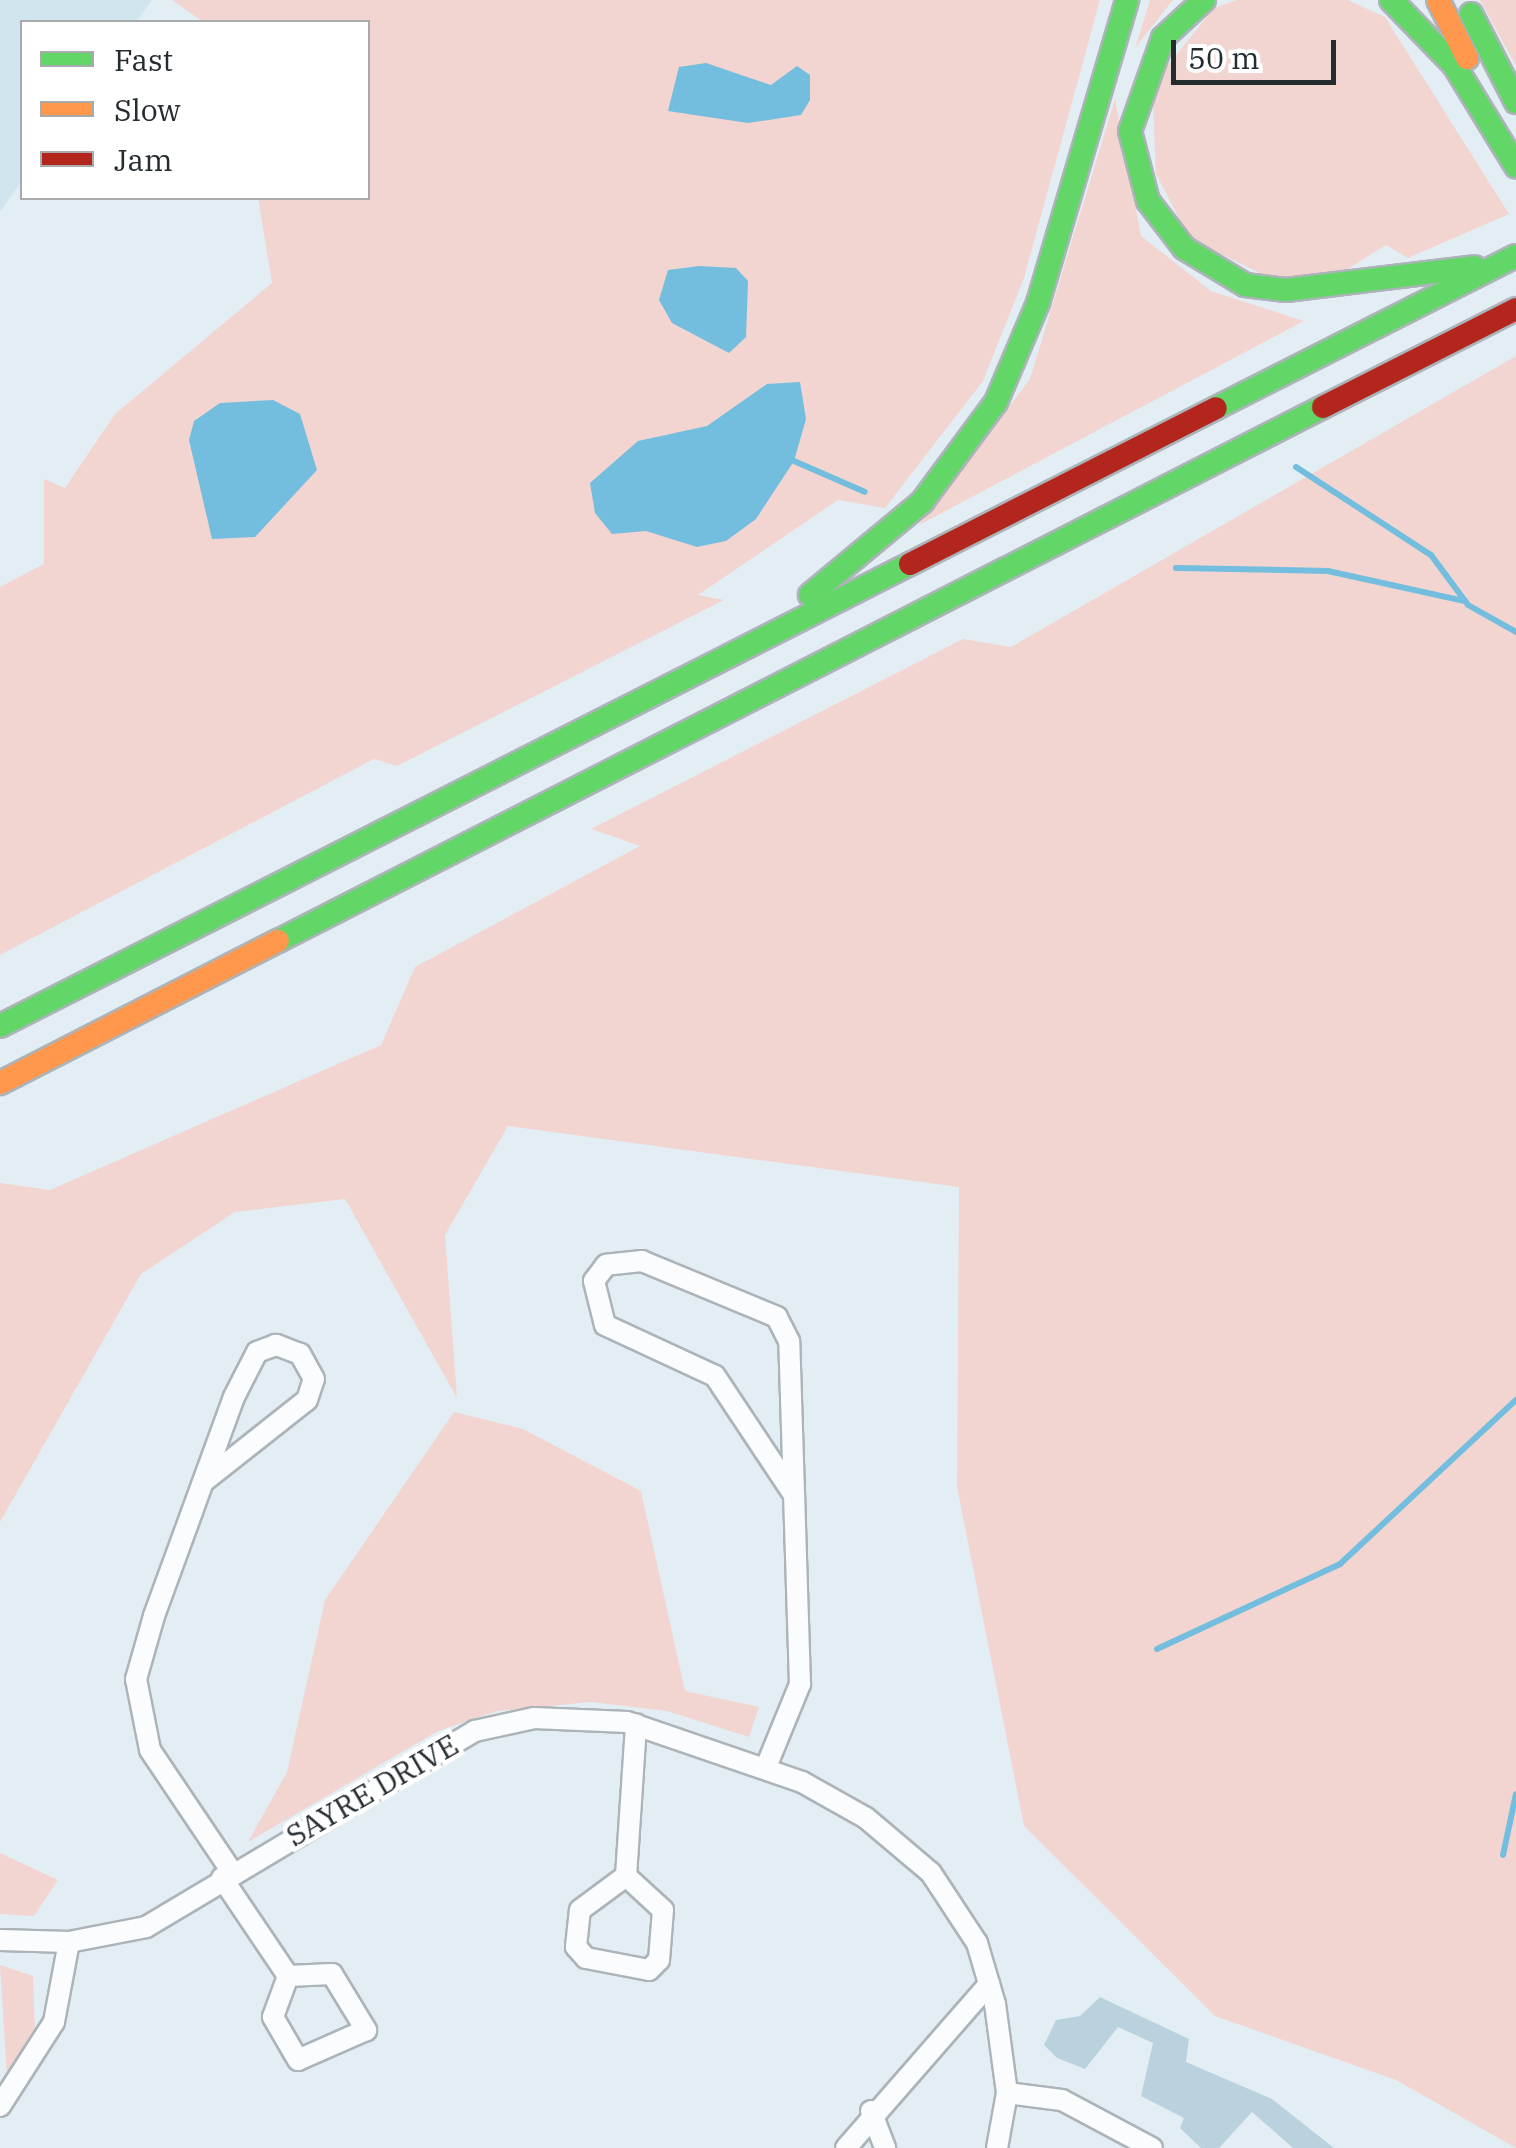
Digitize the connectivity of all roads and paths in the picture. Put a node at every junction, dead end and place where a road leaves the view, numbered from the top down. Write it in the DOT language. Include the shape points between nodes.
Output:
graph roads {
  1 [pos="1127,0"];
  2 [pos="1204,0"];
  3 [pos="1391,0"];
  4 [pos="1438,0"];
  5 [pos="1464,0"];
  6 [pos="1516,102"];
  7 [pos="1497,128"];
  8 [pos="1516,166"];
  9 [pos="1511,259"];
  10 [pos="1516,309"];
  11 [pos="750,642"];
  12 [pos="84,978"];
  13 [pos="0,1000"];
  14 [pos="0,1026"];
  15 [pos="0,1083"];
  16 [pos="202,1482"];
  17 [pos="794,1495"];
  18 [pos="636,1724"];
  19 [pos="766,1767"];
  20 [pos="227,1875"];
  21 [pos="626,1876"];
  22 [pos="0,1940"];
  23 [pos="69,1942"];
  24 [pos="288,1976"];
  25 [pos="989,1984"];
  26 [pos="1007,2093"];
  27 [pos="0,2106"];
  28 [pos="871,2111"];
  29 [pos="846,2148"];
  30 [pos="886,2148"];
  31 [pos="997,2148"];
  32 [pos="1152,2148"];
  1 -- 11 [label="highway" via="1026,338 996,402 922,502"];
  2 -- 9 [label="highway" via="1162,38 1130,132 1148,201 1184,248 1245,285 1332,292"];
  3 -- 7 [label="highway" via="1436,42"];
  4 -- 7 [label="highway"];
  5 -- 6 [label="highway"];
  7 -- 8 [label="highway"];
  9 -- 11 [label="highway"];
  10 -- 15 [label="highway"];
  11 -- 12 [label="highway"];
  12 -- 13 [label="highway"];
  12 -- 14 [label="highway"];
  16 -- 16 [label="street" via="307,1400 314,1379 300,1354 276,1345 257,1352"];
  16 -- 20 [label="street" via="154,1616 136,1704 150,1750"];
  17 -- 17 [label="street" via="788,1341 777,1316 642,1261 606,1265 594,1281 605,1325 716,1376"];
  17 -- 19 [label="street" via="800,1684"];
  18 -- 19 [label="street, SAYRE DRIVE"];
  18 -- 20 [label="street, SAYRE DRIVE" via="534,1718 475,1731"];
  18 -- 21 [label="street"];
  19 -- 25 [label="street, SAYRE DRIVE" via="866,1818 931,1873 977,1943"];
  20 -- 23 [label="street, SAYRE DRIVE" via="146,1927"];
  20 -- 24 [label="street"];
  21 -- 21 [label="street" via="580,1910 576,1947 586,1958 649,1970 659,1960 663,1910"];
  22 -- 23 [label="street, SAYRE DRIVE"];
  23 -- 27 [label="street" via="54,2022"];
  24 -- 24 [label="street" via="273,2017 298,2060 366,2030 332,1974"];
  25 -- 26 [label="street, SAYRE DRIVE"];
  25 -- 28 [label="street"];
  26 -- 31 [label="street, SAYRE DRIVE"];
  26 -- 32 [label="street" via="1062,2100"];
  28 -- 29 [label="street"];
  28 -- 30 [label="street"];
}
